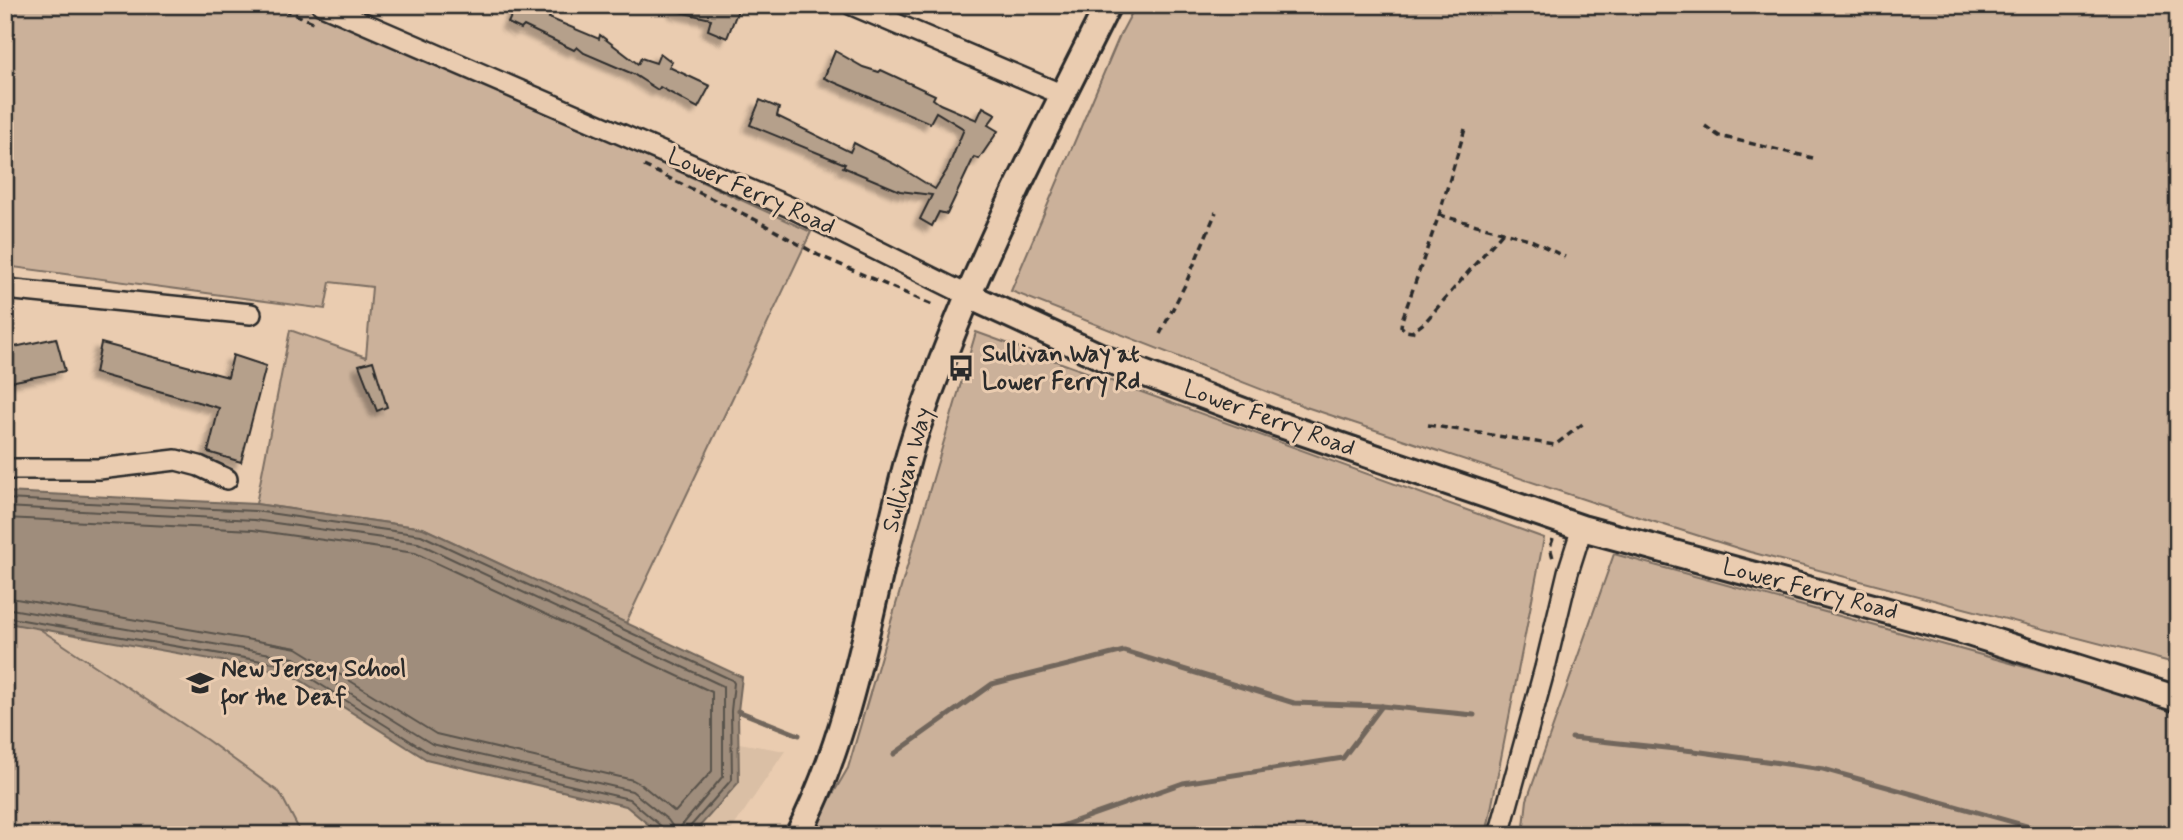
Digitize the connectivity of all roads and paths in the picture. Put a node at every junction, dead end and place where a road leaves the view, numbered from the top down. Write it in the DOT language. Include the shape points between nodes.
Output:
graph roads {
  1 [pos="273,5"];
  2 [pos="322,5"];
  3 [pos="852,5"];
  4 [pos="1108,5"];
  5 [pos="321,25"];
  6 [pos="1063,95"];
  7 [pos="1705,126"];
  8 [pos="1465,129"];
  9 [pos="1814,158"];
  10 [pos="636,162"];
  11 [pos="1216,212"];
  12 [pos="1439,215"];
  13 [pos="1503,232"];
  14 [pos="1565,257"];
  15 [pos="5,289"];
  16 [pos="967,295"];
  17 [pos="935,306"];
  18 [pos="251,314"];
  19 [pos="1160,334"];
  20 [pos="1584,423"];
  21 [pos="1428,425"];
  22 [pos="5,469"];
  23 [pos="227,479"];
  24 [pos="1582,528"];
  25 [pos="2178,699"];
  26 [pos="798,835"];
  27 [pos="1499,835"];
  1 -- 5 [label="path"];
  2 -- 16 [label="street, Lower Ferry Road" via="794,209"];
  3 -- 6 [label="street"];
  4 -- 6 [label="main road, Sullivan Way"];
  6 -- 16 [label="main road, Sullivan Way"];
  7 -- 9 [label="path" via="1719,136"];
  8 -- 12 [label="path"];
  10 -- 17 [label="path" via="818,255"];
  11 -- 19 [label="path"];
  12 -- 13 [label="path"];
  12 -- 13 [label="path" via="1402,320 1405,331 1412,332 1425,322"];
  13 -- 14 [label="path" via="1530,239"];
  15 -- 18 [label="street"];
  16 -- 24 [label="main road, Lower Ferry Road" via="1106,359"];
  16 -- 26 [label="main road, Sullivan Way" via="909,453 845,715"];
  20 -- 21 [label="path" via="1555,445"];
  22 -- 23 [label="street" via="99,469 176,460"];
  24 -- 25 [label="main road, Lower Ferry Road" via="1965,632"];
  24 -- 27 [label="street"];
}
